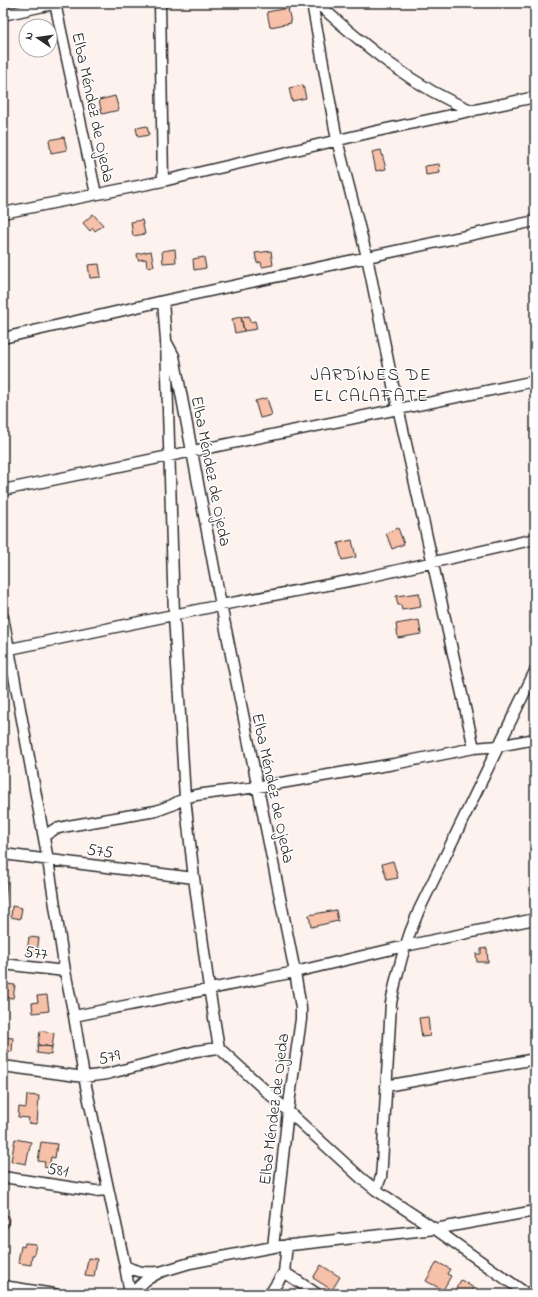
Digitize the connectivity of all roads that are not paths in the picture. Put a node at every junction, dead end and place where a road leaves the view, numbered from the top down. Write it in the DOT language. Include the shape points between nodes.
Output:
graph roads {
  1 [pos="56,3"];
  2 [pos="160,3"];
  3 [pos="312,3"];
  4 [pos="317,3"];
  5 [pos="3,15"];
  6 [pos="535,97"];
  7 [pos="473,111"];
  8 [pos="337,140"];
  9 [pos="163,181"];
  10 [pos="96,194"];
  11 [pos="3,213"];
  12 [pos="535,221"];
  13 [pos="367,258"];
  14 [pos="164,301"];
  15 [pos="3,338"];
  16 [pos="166,340"];
  17 [pos="535,381"];
  18 [pos="399,410"];
  19 [pos="192,452"];
  20 [pos="169,457"];
  21 [pos="3,490"];
  22 [pos="535,538"];
  23 [pos="433,562"];
  24 [pos="221,605"];
  25 [pos="174,615"];
  26 [pos="3,617"];
  27 [pos="10,649"];
  28 [pos="535,671"];
  29 [pos="535,739"];
  30 [pos="498,746"];
  31 [pos="474,748"];
  32 [pos="257,787"];
  33 [pos="185,798"];
  34 [pos="44,836"];
  35 [pos="3,854"];
  36 [pos="48,860"];
  37 [pos="194,878"];
  38 [pos="535,919"];
  39 [pos="405,946"];
  40 [pos="3,964"];
  41 [pos="65,972"];
  42 [pos="295,972"];
  43 [pos="209,988"];
  44 [pos="74,1016"];
  45 [pos="220,1048"];
  46 [pos="535,1059"];
  47 [pos="3,1066"];
  48 [pos="84,1077"];
  49 [pos="386,1086"];
  50 [pos="288,1111"];
  51 [pos="3,1177"];
  52 [pos="108,1190"];
  53 [pos="376,1190"];
  54 [pos="535,1211"];
  55 [pos="435,1228"];
  56 [pos="287,1245"];
  57 [pos="273,1247"];
  58 [pos="125,1266"];
  59 [pos="160,1272"];
  60 [pos="284,1272"];
  61 [pos="3,1286"];
  62 [pos="54,1294"];
  63 [pos="130,1294"];
  64 [pos="270,1294"];
  65 [pos="317,1294"];
  66 [pos="527,1294"];
  1 -- 5 [label="street"];
  1 -- 10 [label="street, Elba Méndez de Ojeda"];
  2 -- 9 [label="street"];
  3 -- 8 [label="street"];
  4 -- 7 [label="street" via="386,61 425,87"];
  6 -- 7 [label="street"];
  7 -- 8 [label="street"];
  8 -- 9 [label="street"];
  8 -- 13 [label="street"];
  9 -- 10 [label="street"];
  10 -- 11 [label="street"];
  12 -- 13 [label="street"];
  13 -- 14 [label="street"];
  13 -- 18 [label="street"];
  14 -- 15 [label="street"];
  14 -- 16 [label="street"];
  16 -- 19 [label="street, Elba Méndez de Ojeda" via="174,356"];
  16 -- 20 [label="street"];
  17 -- 18 [label="street"];
  18 -- 19 [label="street"];
  18 -- 23 [label="street"];
  19 -- 20 [label="street"];
  19 -- 24 [label="street, Elba Méndez de Ojeda"];
  20 -- 21 [label="street"];
  20 -- 25 [label="street"];
  22 -- 23 [label="street"];
  23 -- 24 [label="street"];
  23 -- 31 [label="street"];
  24 -- 25 [label="street"];
  24 -- 32 [label="street, Elba Méndez de Ojeda"];
  25 -- 27 [label="street"];
  25 -- 33 [label="street"];
  26 -- 27 [label="street"];
  27 -- 34 [label="street"];
  28 -- 30 [label="street"];
  29 -- 30 [label="street"];
  30 -- 31 [label="street"];
  30 -- 39 [label="street" via="419,910"];
  31 -- 32 [label="street"];
  32 -- 33 [label="street"];
  32 -- 42 [label="street, Elba Méndez de Ojeda"];
  33 -- 34 [label="street" via="156,811 68,826"];
  33 -- 37 [label="street"];
  34 -- 36 [label="street"];
  35 -- 36 [label="street, 575"];
  36 -- 37 [label="street, 575"];
  36 -- 41 [label="street"];
  37 -- 43 [label="street"];
  38 -- 39 [label="street"];
  39 -- 42 [label="street"];
  39 -- 49 [label="street" via="391,1004"];
  40 -- 41 [label="street, 577"];
  41 -- 44 [label="street"];
  42 -- 43 [label="street"];
  42 -- 50 [label="street, Elba Méndez de Ojeda" via="301,1019"];
  43 -- 44 [label="street"];
  43 -- 45 [label="street"];
  44 -- 48 [label="street"];
  45 -- 48 [label="street, 579" via="196,1051 107,1074"];
  45 -- 50 [label="street"];
  46 -- 49 [label="street"];
  47 -- 48 [label="street, 579"];
  48 -- 52 [label="street"];
  49 -- 53 [label="street" via="381,1177"];
  50 -- 53 [label="street"];
  50 -- 57 [label="street, Elba Méndez de Ojeda"];
  51 -- 52 [label="street, 581" via="95,1191"];
  52 -- 58 [label="street"];
  53 -- 55 [label="street"];
  54 -- 55 [label="street"];
  55 -- 56 [label="street"];
  55 -- 66 [label="street"];
  56 -- 57 [label="street"];
  56 -- 60 [label="street"];
  57 -- 59 [label="street" via="190,1263"];
  58 -- 59 [label="street" via="135,1271"];
  58 -- 63 [label="street"];
  59 -- 63 [label="street"];
  60 -- 64 [label="street"];
  60 -- 65 [label="street"];
  61 -- 62 [label="street"];
}
